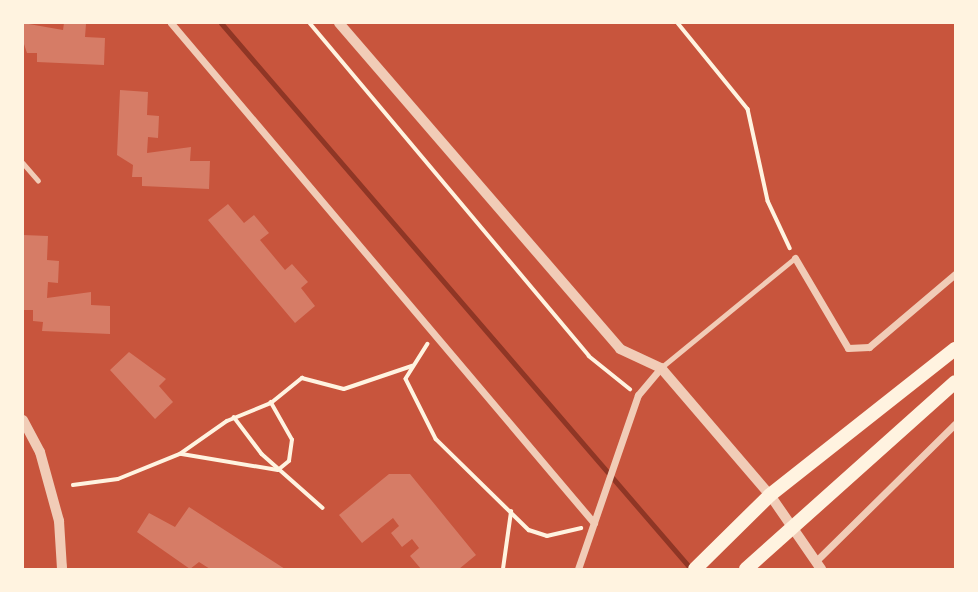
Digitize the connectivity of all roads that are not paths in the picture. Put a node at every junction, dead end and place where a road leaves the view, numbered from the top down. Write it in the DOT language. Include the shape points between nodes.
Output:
graph roads {
  1 [pos="171,23"];
  2 [pos="339,23"];
  3 [pos="23,163"];
  4 [pos="38,180"];
  5 [pos="795,258"];
  6 [pos="955,274"];
  7 [pos="955,349"];
  8 [pos="661,368"];
  9 [pos="955,382"];
  10 [pos="23,421"];
  11 [pos="955,424"];
  12 [pos="770,495"];
  13 [pos="594,523"];
  14 [pos="790,526"];
  15 [pos="752,564"];
  16 [pos="819,565"];
  17 [pos="62,569"];
  18 [pos="578,569"];
  19 [pos="695,569"];
  1 -- 13 [label="street"];
  2 -- 8 [label="street" via="620,349"];
  3 -- 4 [label="lane"];
  5 -- 6 [label="street" via="848,348 869,347"];
  5 -- 8 [label="lane"];
  7 -- 12 [label="highway"];
  8 -- 12 [label="street"];
  8 -- 13 [label="street" via="638,395 604,507"];
  9 -- 14 [label="highway"];
  10 -- 17 [label="street" via="40,452 60,521"];
  11 -- 16 [label="street"];
  12 -- 14 [label="street"];
  12 -- 19 [label="highway"];
  13 -- 18 [label="street"];
  14 -- 15 [label="highway"];
  14 -- 16 [label="street"];
}
